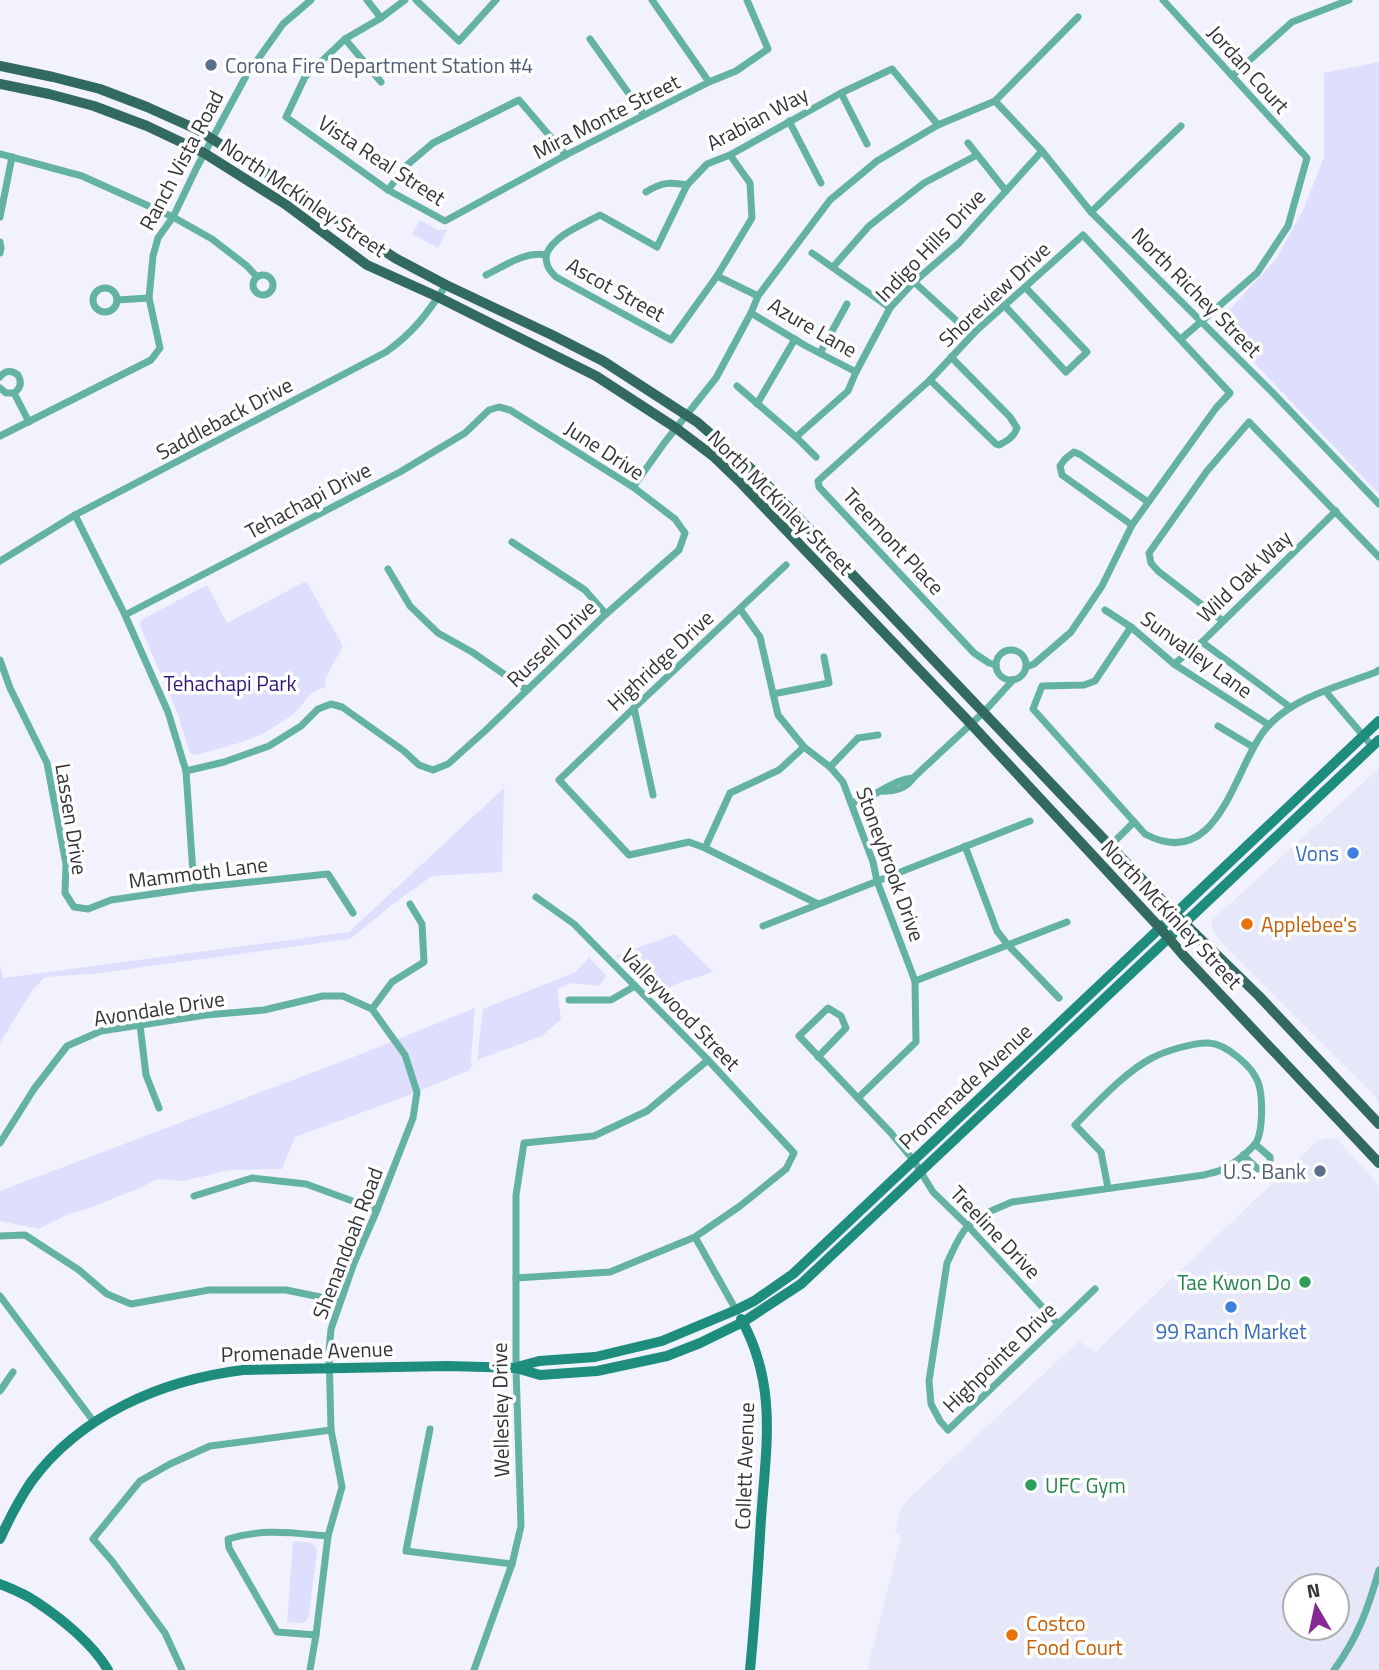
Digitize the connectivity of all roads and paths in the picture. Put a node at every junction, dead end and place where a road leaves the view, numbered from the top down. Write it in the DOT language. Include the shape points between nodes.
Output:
graph roads {
  1 [pos="311,0"];
  2 [pos="367,0"];
  3 [pos="405,0"];
  4 [pos="416,0"];
  5 [pos="496,0"];
  6 [pos="652,0"];
  7 [pos="747,0"];
  8 [pos="1163,0"];
  9 [pos="1349,0"];
  10 [pos="1078,17"];
  11 [pos="381,18"];
  12 [pos="345,39"];
  13 [pos="590,39"];
  14 [pos="0,66"];
  15 [pos="1232,76"];
  16 [pos="381,82"];
  17 [pos="709,82"];
  18 [pos="0,84"];
  19 [pos="841,93"];
  20 [pos="995,101"];
  21 [pos="644,115"];
  22 [pos="789,121"];
  23 [pos="938,125"];
  24 [pos="1181,126"];
  25 [pos="212,139"];
  26 [pos="968,143"];
  27 [pos="867,144"];
  28 [pos="1042,151"];
  29 [pos="204,153"];
  30 [pos="0,154"];
  31 [pos="566,155"];
  32 [pos="730,155"];
  33 [pos="977,155"];
  34 [pos="12,157"];
  35 [pos="821,183"];
  36 [pos="687,185"];
  37 [pos="388,190"];
  38 [pos="1006,191"];
  39 [pos="646,192"];
  40 [pos="1091,212"];
  41 [pos="461,214"];
  42 [pos="0,217"];
  43 [pos="173,217"];
  44 [pos="0,242"];
  45 [pos="0,253"];
  46 [pos="813,253"];
  47 [pos="546,255"];
  48 [pos="833,267"];
  49 [pos="486,275"];
  50 [pos="717,276"];
  51 [pos="257,277"];
  52 [pos="914,282"];
  53 [pos="446,285"];
  54 [pos="1025,286"];
  55 [pos="758,296"];
  56 [pos="438,297"];
  57 [pos="149,298"];
  58 [pos="117,300"];
  59 [pos="847,304"];
  60 [pos="1004,305"];
  61 [pos="890,308"];
  62 [pos="751,313"];
  63 [pos="1201,322"];
  64 [pos="959,323"];
  65 [pos="795,339"];
  66 [pos="1181,339"];
  67 [pos="820,353"];
  68 [pos="951,357"];
  69 [pos="856,372"];
  70 [pos="0,377"];
  71 [pos="930,380"];
  72 [pos="737,386"];
  73 [pos="0,388"];
  74 [pos="14,393"];
  75 [pos="757,404"];
  76 [pos="499,407"];
  77 [pos="687,414"];
  78 [pos="29,422"];
  79 [pos="676,428"];
  80 [pos="0,436"];
  81 [pos="796,437"];
  82 [pos="866,437"];
  83 [pos="816,457"];
  84 [pos="633,487"];
  85 [pos="1148,502"];
  86 [pos="1379,504"];
  87 [pos="1336,511"];
  88 [pos="75,516"];
  89 [pos="1132,525"];
  90 [pos="685,533"];
  91 [pos="512,542"];
  92 [pos="1379,557"];
  93 [pos="0,561"];
  94 [pos="786,565"];
  95 [pos="388,569"];
  96 [pos="740,609"];
  97 [pos="1105,610"];
  98 [pos="606,614"];
  99 [pos="125,615"];
  100 [pos="1223,621"];
  101 [pos="1131,627"];
  102 [pos="1202,642"];
  103 [pos="824,657"];
  104 [pos="0,660"];
  105 [pos="1174,664"];
  106 [pos="996,665"];
  107 [pos="1026,667"];
  108 [pos="1379,670"];
  109 [pos="1013,680"];
  110 [pos="527,690"];
  111 [pos="1326,692"];
  112 [pos="773,694"];
  113 [pos="1290,707"];
  114 [pos="634,708"];
  115 [pos="984,712"];
  116 [pos="1379,720"];
  117 [pos="971,724"];
  118 [pos="1269,725"];
  119 [pos="1218,726"];
  120 [pos="878,735"];
  121 [pos="1363,736"];
  122 [pos="1376,743"];
  123 [pos="804,747"];
  124 [pos="1253,747"];
  125 [pos="830,767"];
  126 [pos="186,771"];
  127 [pos="653,795"];
  128 [pos="851,803"];
  129 [pos="1030,821"];
  130 [pos="1134,822"];
  131 [pos="1111,845"];
  132 [pos="965,846"];
  133 [pos="705,848"];
  134 [pos="877,881"];
  135 [pos="194,888"];
  136 [pos="536,897"];
  137 [pos="410,904"];
  138 [pos="818,904"];
  139 [pos="74,907"];
  140 [pos="353,913"];
  141 [pos="1174,913"];
  142 [pos="1067,922"];
  143 [pos="1184,923"];
  144 [pos="763,926"];
  145 [pos="1160,928"];
  146 [pos="1169,938"];
  147 [pos="1007,945"];
  148 [pos="915,981"];
  149 [pos="635,986"];
  150 [pos="1059,998"];
  151 [pos="569,1000"];
  152 [pos="372,1009"];
  153 [pos="140,1025"];
  154 [pos="818,1057"];
  155 [pos="708,1060"];
  156 [pos="858,1098"];
  157 [pos="159,1108"];
  158 [pos="1379,1124"];
  159 [pos="0,1143"];
  160 [pos="1255,1144"];
  161 [pos="1243,1155"];
  162 [pos="914,1161"];
  163 [pos="1379,1163"];
  164 [pos="920,1173"];
  165 [pos="1108,1188"];
  166 [pos="194,1196"];
  167 [pos="377,1210"];
  168 [pos="968,1226"];
  169 [pos="0,1236"];
  170 [pos="695,1237"];
  171 [pos="516,1278"];
  172 [pos="1095,1289"];
  173 [pos="0,1296"];
  174 [pos="340,1301"];
  175 [pos="736,1310"];
  176 [pos="743,1322"];
  177 [pos="1058,1324"];
  178 [pos="330,1368"];
  179 [pos="516,1368"];
  180 [pos="13,1371"];
  181 [pos="0,1391"];
  182 [pos="94,1422"];
  183 [pos="430,1429"];
  184 [pos="331,1430"];
  185 [pos="328,1536"];
  186 [pos="0,1539"];
  187 [pos="512,1564"];
  188 [pos="1379,1570"];
  189 [pos="0,1584"];
  190 [pos="316,1635"];
  191 [pos="108,1670"];
  192 [pos="182,1670"];
  193 [pos="310,1670"];
  194 [pos="474,1670"];
  195 [pos="751,1670"];
  196 [pos="1334,1670"];
  1 -- 25 [label="street, Ranch Vista Road" via="283,24 246,76"];
  2 -- 11 [label="street"];
  3 -- 11 [label="street"];
  4 -- 5 [label="street" via="459,41"];
  6 -- 17 [label="street"];
  7 -- 17 [label="street, Mira Monte Street" via="768,49 736,71"];
  8 -- 15 [label="street, Jordan Court"];
  9 -- 15 [label="street" via="1292,22"];
  10 -- 20 [label="street"];
  11 -- 12 [label="street"];
  12 -- 16 [label="street"];
  12 -- 37 [label="street, Vista Real Street" via="305,77 286,117"];
  13 -- 21 [label="street"];
  14 -- 25 [label="main road, North McKinley Street" via="100,89"];
  15 -- 63 [label="street, Jordan Court" via="1307,158 1288,226 1257,273"];
  17 -- 21 [label="street, Mira Monte Street"];
  18 -- 29 [label="main road, North McKinley Street" via="94,106"];
  19 -- 22 [label="street, Arabian Way"];
  19 -- 23 [label="street, Arabian Way" via="892,69"];
  19 -- 27 [label="street"];
  20 -- 23 [label="street"];
  20 -- 28 [label="street, North Richey Street"];
  21 -- 31 [label="street, Mira Monte Street"];
  22 -- 32 [label="street, Arabian Way"];
  22 -- 35 [label="street"];
  23 -- 55 [label="street" via="877,161 830,200"];
  24 -- 40 [label="street"];
  25 -- 29 [label="street, Ranch Vista Road"];
  25 -- 53 [label="main road, North McKinley Street" via="395,258"];
  26 -- 33 [label="street"];
  28 -- 38 [label="street, Indigo Hills Drive"];
  28 -- 40 [label="street, North Richey Street"];
  29 -- 43 [label="street, Ranch Vista Road"];
  29 -- 56 [label="main road, North McKinley Street" via="285,204 367,265"];
  30 -- 34 [label="street"];
  31 -- 37 [label="street" via="519,100 433,143 407,165"];
  31 -- 41 [label="street, Mira Monte Street"];
  32 -- 36 [label="street, Arabian Way" via="707,163"];
  32 -- 50 [label="street" via="750,183 752,218"];
  33 -- 38 [label="street"];
  33 -- 48 [label="street" via="924,183 869,226"];
  34 -- 42 [label="street"];
  34 -- 43 [label="street" via="82,176"];
  36 -- 39 [label="street" via="657,184"];
  36 -- 47 [label="street, Arabian Way" via="657,247 600,215 559,238"];
  37 -- 41 [label="street, Vista Real Street" via="445,221"];
  38 -- 52 [label="street, Indigo Hills Drive" via="959,243"];
  40 -- 63 [label="street, North Richey Street"];
  43 -- 51 [label="street" via="212,239"];
  43 -- 57 [label="street, Ranch Vista Road" via="158,237"];
  44 -- 45 [label="street"];
  46 -- 48 [label="street"];
  47 -- 49 [label="street" via="528,255"];
  47 -- 50 [label="street, Ascot Street" via="549,271 556,277 671,340"];
  48 -- 61 [label="street"];
  50 -- 55 [label="street"];
  52 -- 61 [label="street, Indigo Hills Drive"];
  52 -- 64 [label="street"];
  53 -- 56 [label="street, Saddleback Drive"];
  53 -- 77 [label="main road, North McKinley Street" via="603,362"];
  54 -- 60 [label="street, Shoreview Drive"];
  54 -- 60 [label="street" via="1087,352 1066,372"];
  54 -- 66 [label="street, Shoreview Drive" via="1083,235"];
  55 -- 62 [label="street"];
  56 -- 79 [label="main road, North McKinley Street" via="596,376"];
  56 -- 88 [label="street, Saddleback Drive" via="407,337 386,352"];
  57 -- 58 [label="street"];
  57 -- 78 [label="street, Ranch Vista Road" via="160,348 151,360"];
  59 -- 67 [label="street"];
  60 -- 68 [label="street, Shoreview Drive"];
  61 -- 69 [label="street, Indigo Hills Drive"];
  62 -- 65 [label="street, Azure Lane"];
  62 -- 77 [label="street" via="716,378"];
  63 -- 66 [label="street"];
  63 -- 86 [label="street, North Richey Street"];
  65 -- 67 [label="street, Azure Lane"];
  65 -- 75 [label="street"];
  66 -- 85 [label="street" via="1230,393"];
  67 -- 69 [label="street, Azure Lane"];
  68 -- 71 [label="street, Shoreview Drive"];
  68 -- 71 [label="street" via="1010,417 1015,433 996,444"];
  69 -- 81 [label="street, Indigo Hills Drive" via="848,391"];
  70 -- 74 [label="street" via="8,371 18,375 21,383"];
  71 -- 82 [label="street, Shoreview Drive"];
  72 -- 75 [label="street"];
  73 -- 74 [label="street"];
  74 -- 78 [label="street"];
  75 -- 81 [label="street"];
  76 -- 84 [label="street, June Drive"];
  76 -- 99 [label="street, Tehachapi Drive" via="401,472"];
  77 -- 79 [label="street"];
  77 -- 115 [label="main road, North McKinley Street" via="756,473"];
  78 -- 80 [label="street"];
  79 -- 84 [label="street"];
  79 -- 117 [label="main road, North McKinley Street" via="742,484"];
  81 -- 83 [label="street"];
  82 -- 106 [label="street, Treemont Place" via="818,481 819,487 975,653"];
  84 -- 90 [label="street, June Drive" via="675,519"];
  85 -- 89 [label="street"];
  85 -- 89 [label="street" via="1074,452 1060,466 1062,475"];
  87 -- 92 [label="street"];
  87 -- 100 [label="street, Wild Oak Way"];
  87 -- 100 [label="street" via="1249,422 1149,553 1158,571"];
  88 -- 93 [label="street, Saddleback Drive"];
  88 -- 99 [label="street"];
  89 -- 107 [label="street" via="1102,586 1070,632"];
  90 -- 98 [label="street, Russell Drive" via="679,550"];
  91 -- 98 [label="street" via="585,590"];
  94 -- 96 [label="street, Highridge Drive"];
  95 -- 110 [label="street" via="410,606 438,633"];
  96 -- 112 [label="street, Stoneybrook Drive" via="760,637"];
  96 -- 114 [label="street, Highridge Drive"];
  97 -- 101 [label="street, Sunvalley Lane"];
  98 -- 110 [label="street, Russell Drive"];
  99 -- 126 [label="street" via="168,712"];
  100 -- 102 [label="street, Wild Oak Way"];
  101 -- 105 [label="street, Sunvalley Lane"];
  101 -- 130 [label="street" via="1095,681 1042,686 1033,709"];
  102 -- 105 [label="street, Wild Oak Way"];
  102 -- 113 [label="street"];
  103 -- 112 [label="street" via="829,683"];
  104 -- 139 [label="street, Lassen Drive" via="47,763 66,864 65,893"];
  105 -- 118 [label="street, Sunvalley Lane"];
  106 -- 107 [label="street" via="1000,655 1013,650 1021,654"];
  106 -- 109 [label="street" via="1003,678"];
  107 -- 109 [label="street" via="1022,676"];
  108 -- 111 [label="street"];
  109 -- 115 [label="street"];
  110 -- 126 [label="street, Russell Drive" via="448,764 433,770 331,704 269,746"];
  111 -- 113 [label="street"];
  111 -- 121 [label="street"];
  112 -- 123 [label="street, Stoneybrook Drive" via="778,715"];
  113 -- 118 [label="street"];
  114 -- 127 [label="street"];
  114 -- 133 [label="street, Highridge Drive" via="559,780 629,855 689,842"];
  115 -- 117 [label="street"];
  115 -- 131 [label="main road, North McKinley Street"];
  116 -- 121 [label="main road, Promenade Avenue"];
  117 -- 128 [label="street" via="908,785"];
  117 -- 145 [label="main road, North McKinley Street"];
  118 -- 124 [label="street"];
  119 -- 124 [label="street"];
  120 -- 125 [label="street" via="858,738"];
  121 -- 122 [label="street"];
  121 -- 141 [label="main road, Promenade Avenue"];
  122 -- 143 [label="main road, Promenade Avenue"];
  123 -- 125 [label="street, Stoneybrook Drive"];
  123 -- 133 [label="street" via="779,770 730,793"];
  124 -- 130 [label="street" via="1236,787 1216,820 1201,834 1166,842 1145,834"];
  125 -- 128 [label="street, Stoneybrook Drive" via="843,782"];
  126 -- 135 [label="street"];
  128 -- 134 [label="street, Stoneybrook Drive"];
  129 -- 132 [label="street"];
  130 -- 131 [label="street"];
  131 -- 141 [label="main road, North McKinley Street"];
  132 -- 134 [label="street"];
  132 -- 147 [label="street" via="997,931"];
  133 -- 138 [label="street"];
  134 -- 138 [label="street"];
  134 -- 148 [label="street, Stoneybrook Drive"];
  135 -- 139 [label="street, Mammoth Lane" via="111,900 88,909"];
  135 -- 140 [label="street, Mammoth Lane" via="328,874"];
  136 -- 149 [label="street, Valleywood Street" via="574,924"];
  137 -- 152 [label="street" via="422,924 424,962 392,982"];
  138 -- 144 [label="street"];
  141 -- 143 [label="main road, North McKinley Street"];
  141 -- 145 [label="main road, Promenade Avenue"];
  142 -- 147 [label="street"];
  143 -- 146 [label="main road, Promenade Avenue"];
  143 -- 158 [label="main road, North McKinley Street"];
  145 -- 146 [label="main road, North McKinley Street"];
  145 -- 162 [label="main road, Promenade Avenue"];
  146 -- 163 [label="main road, North McKinley Street"];
  146 -- 164 [label="main road, Promenade Avenue"];
  147 -- 148 [label="street"];
  147 -- 150 [label="street"];
  148 -- 156 [label="street, Stoneybrook Drive" via="916,1042"];
  149 -- 151 [label="street" via="611,1000"];
  149 -- 155 [label="street, Valleywood Street"];
  152 -- 153 [label="street, Avondale Drive" via="343,996 323,996 264,1010"];
  152 -- 167 [label="street, Shenandoah Road" via="405,1055 417,1092 413,1118"];
  153 -- 157 [label="street" via="146,1075"];
  153 -- 159 [label="street, Avondale Drive" via="101,1031 67,1046 33,1089"];
  154 -- 154 [label="street, Treeline Drive" via="799,1036 828,1008 841,1016 846,1028"];
  154 -- 156 [label="street, Treeline Drive"];
  155 -- 170 [label="street, Valleywood Street" via="794,1153 786,1169"];
  155 -- 171 [label="street, Wellesley Drive" via="648,1111 594,1136 524,1143 516,1195"];
  156 -- 162 [label="street, Treeline Drive"];
  160 -- 161 [label="street, Highpointe Drive"];
  160 -- 161 [label="street" via="1270,1157 1270,1167 1258,1169"];
  160 -- 165 [label="street" via="1261,1098 1257,1081 1247,1068 1216,1044 1173,1050 1138,1068 1075,1125 1101,1152"];
  161 -- 165 [label="street, Highpointe Drive" via="1224,1169 1204,1175"];
  162 -- 164 [label="street, Treeline Drive"];
  162 -- 175 [label="main road, Promenade Avenue" via="793,1274"];
  164 -- 168 [label="street, Treeline Drive"];
  164 -- 176 [label="main road, Promenade Avenue" via="801,1284"];
  165 -- 168 [label="street, Highpointe Drive" via="1012,1202"];
  166 -- 167 [label="street" via="252,1178 306,1184"];
  167 -- 174 [label="street, Shenandoah Road"];
  168 -- 177 [label="street, Treeline Drive"];
  168 -- 177 [label="street, Highpointe Drive" via="947,1263 929,1381 931,1404 948,1430"];
  169 -- 174 [label="street" via="25,1235 107,1294 131,1304 209,1290 286,1290"];
  170 -- 171 [label="street" via="610,1272"];
  170 -- 175 [label="street, Collett Avenue"];
  171 -- 179 [label="street, Wellesley Drive"];
  172 -- 177 [label="street, Highpointe Drive"];
  173 -- 182 [label="street"];
  174 -- 178 [label="street, Shenandoah Road" via="331,1329"];
  175 -- 176 [label="main road, Collett Avenue"];
  175 -- 179 [label="main road, Promenade Avenue" via="662,1341 595,1357"];
  176 -- 179 [label="main road, Promenade Avenue" via="667,1356 597,1371 540,1375"];
  176 -- 195 [label="main road, Collett Avenue" via="762,1370 767,1409"];
  178 -- 179 [label="main road, Promenade Avenue"];
  178 -- 182 [label="main road, Promenade Avenue" via="243,1370 199,1377 161,1388"];
  178 -- 184 [label="street, Shenandoah Road"];
  179 -- 187 [label="street, Wellesley Drive" via="521,1526"];
  180 -- 181 [label="street"];
  182 -- 186 [label="main road, Promenade Avenue" via="43,1468"];
  183 -- 187 [label="street" via="406,1551"];
  184 -- 185 [label="street, Shenandoah Road" via="342,1487"];
  184 -- 192 [label="street" via="210,1446 170,1464 140,1481 93,1539 165,1633"];
  185 -- 190 [label="street, Shenandoah Road"];
  185 -- 190 [label="street" via="271,1531 228,1539 276,1632"];
  187 -- 194 [label="street, Wellesley Drive"];
  188 -- 196 [label="street" via="1368,1610"];
  189 -- 191 [label="main road" via="34,1600 64,1623"];
  190 -- 193 [label="street, Shenandoah Road"];
}
